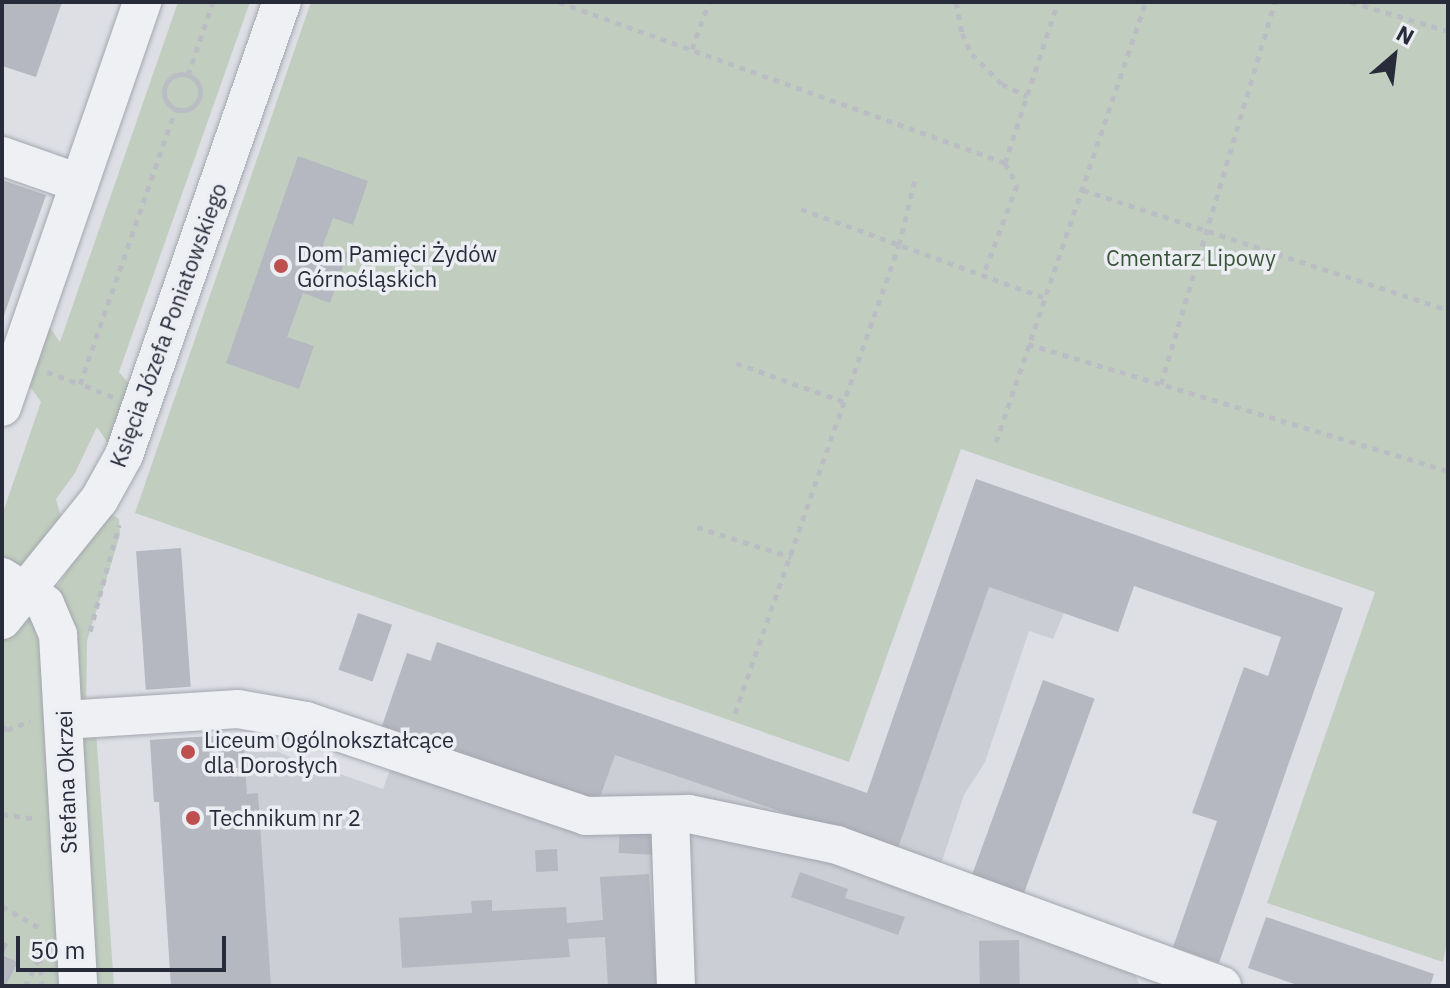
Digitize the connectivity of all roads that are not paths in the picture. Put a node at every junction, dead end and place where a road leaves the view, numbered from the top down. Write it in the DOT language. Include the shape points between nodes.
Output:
graph roads {
  1 [pos="142,2"];
  2 [pos="282,2"];
  3 [pos="2,156"];
  4 [pos="79,183"];
  5 [pos="2,407"];
  6 [pos="14,583"];
  7 [pos="2,620"];
  8 [pos="49,720"];
  9 [pos="670,815"];
  10 [pos="1151,973"];
  11 [pos="78,986"];
  12 [pos="676,986"];
  13 [pos="1222,986"];
  1 -- 4 [label="street"];
  2 -- 6 [label="street, Księcia Józefa Poniatowskiego" via="124,455 99,500"];
  3 -- 4 [label="street"];
  4 -- 5 [label="street"];
  6 -- 7 [label="street, Księcia Józefa Poniatowskiego"];
  6 -- 8 [label="street, Stefana Okrzei" via="45,604 58,635"];
  8 -- 9 [label="street" via="238,709 306,721 586,816"];
  8 -- 11 [label="street, Stefana Okrzei"];
  9 -- 10 [label="street" via="837,845"];
  9 -- 12 [label="street"];
  10 -- 13 [label="street"];
}
